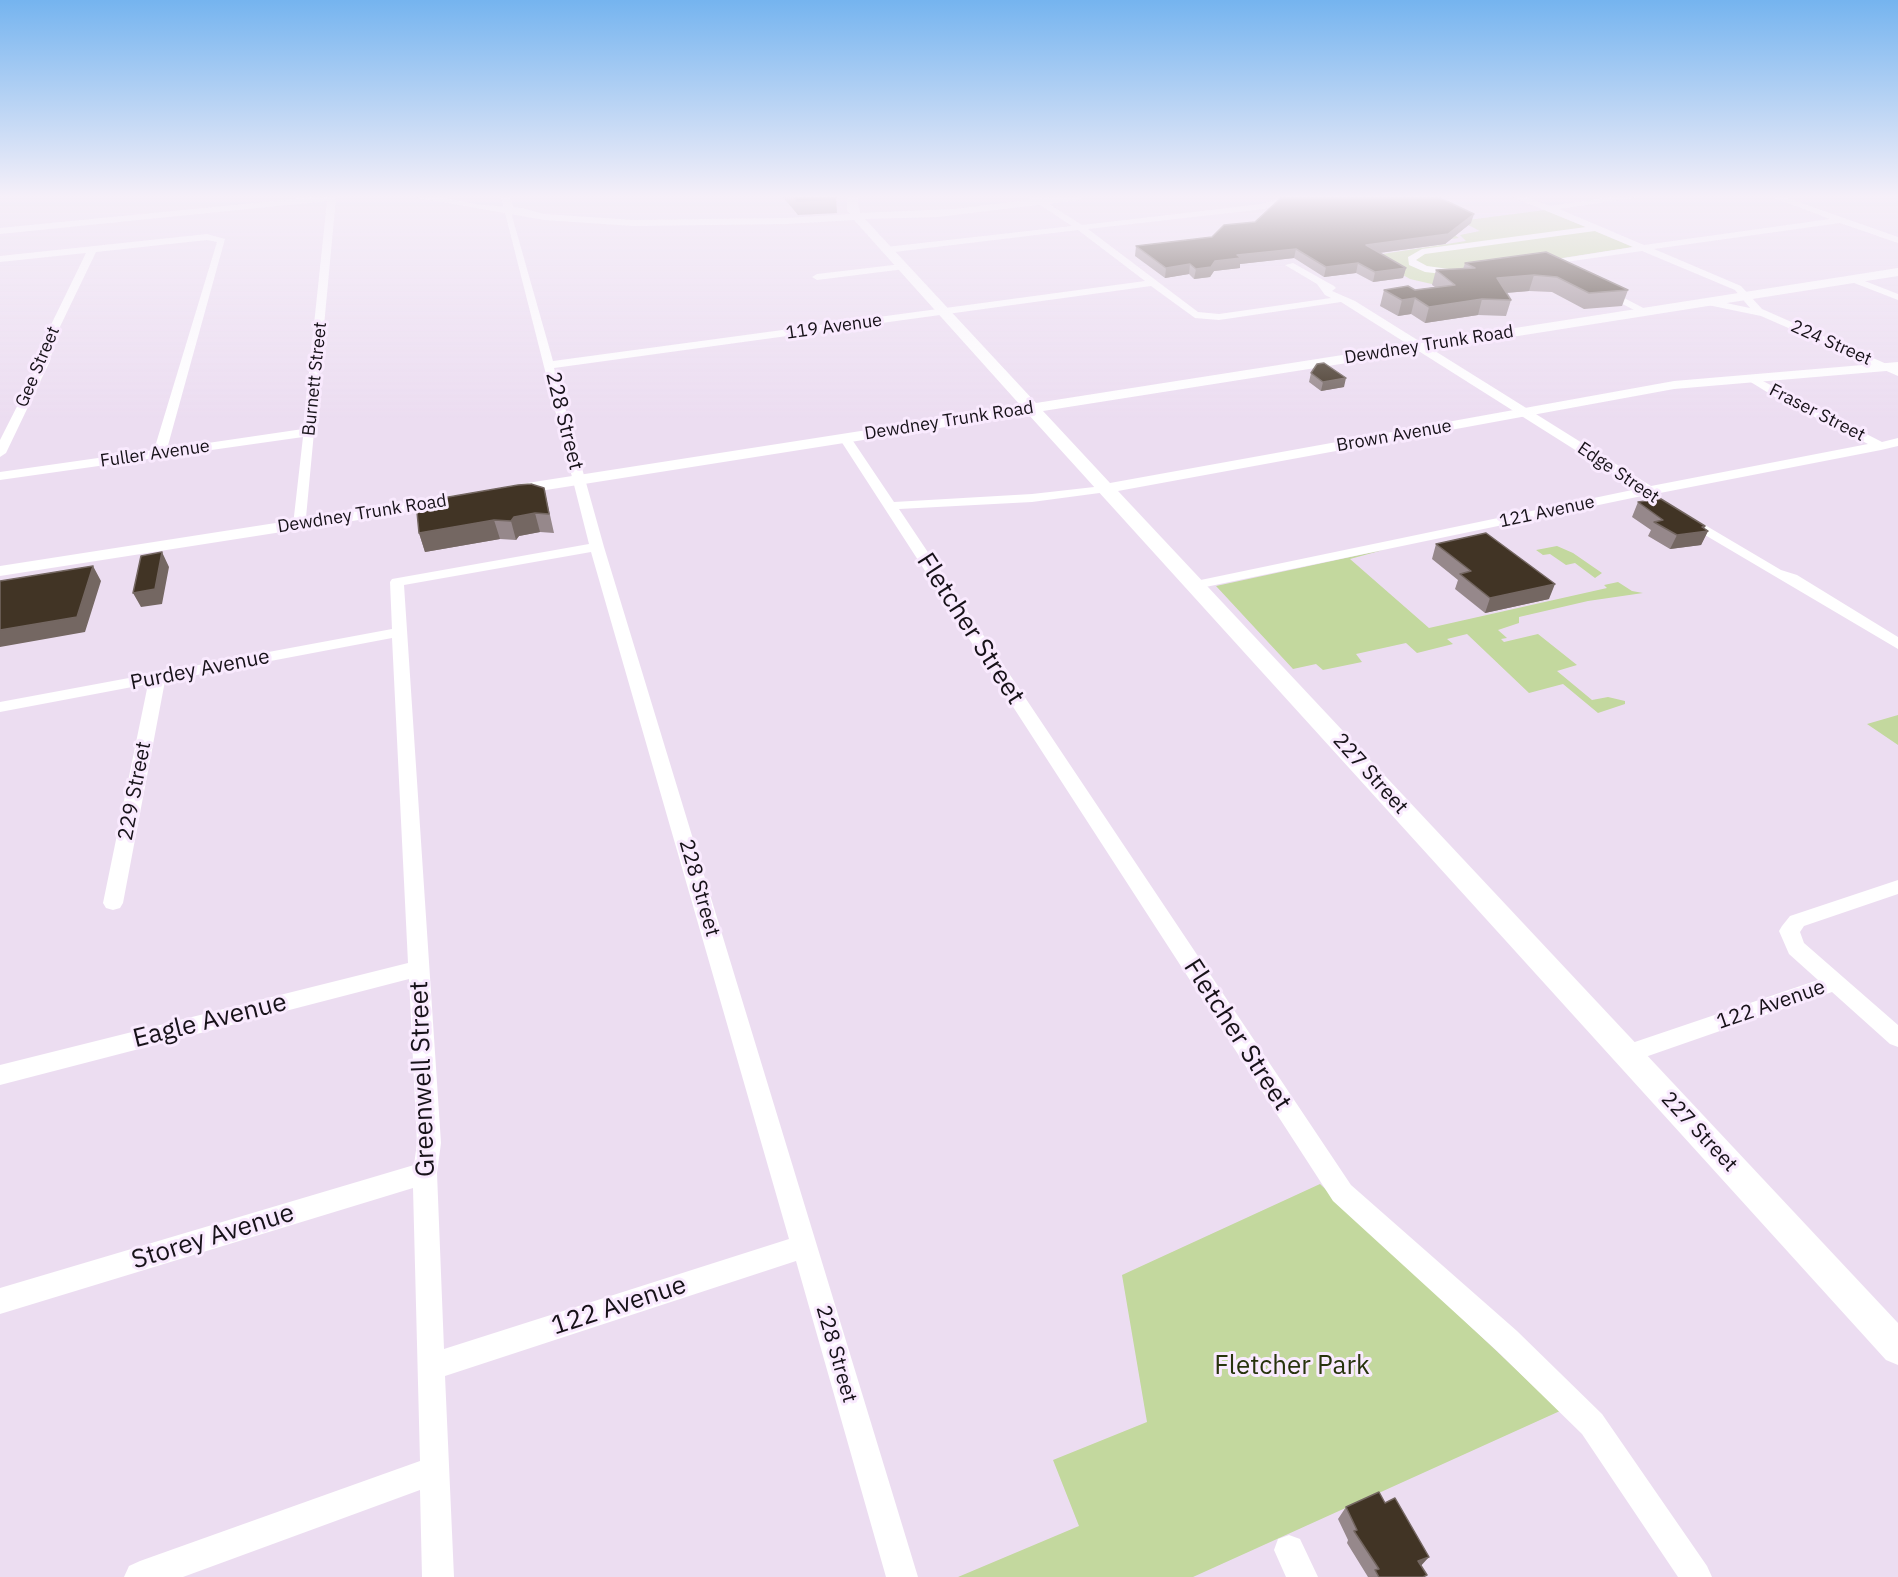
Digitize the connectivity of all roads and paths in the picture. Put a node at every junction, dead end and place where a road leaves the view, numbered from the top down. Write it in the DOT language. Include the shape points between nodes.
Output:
graph roads {
  1 [pos="82,271"];
  2 [pos="213,271"];
  3 [pos="325,271"];
  4 [pos="523,271"];
  5 [pos="871,271"];
  6 [pos="905,271"];
  7 [pos="1137,271"];
  8 [pos="1299,271"];
  9 [pos="1430,271"];
  10 [pos="1698,271"];
  11 [pos="1475,272"];
  12 [pos="1898,272"];
  13 [pos="817,277"];
  14 [pos="1852,279"];
  15 [pos="1154,283"];
  16 [pos="1589,284"];
  17 [pos="1745,296"];
  18 [pos="1898,297"];
  19 [pos="1342,298"];
  20 [pos="1178,301"];
  21 [pos="1707,302"];
  22 [pos="943,311"];
  23 [pos="1644,311"];
  24 [pos="1763,314"];
  25 [pos="1420,346"];
  26 [pos="549,365"];
  27 [pos="1894,369"];
  28 [pos="1753,379"];
  29 [pos="1032,408"];
  30 [pos="1527,413"];
  31 [pos="309,432"];
  32 [pos="844,438"];
  33 [pos="1898,442"];
  34 [pos="1881,446"];
  35 [pos="0,453"];
  36 [pos="159,453"];
  37 [pos="0,476"];
  38 [pos="578,480"];
  39 [pos="1107,488"];
  40 [pos="495,493"];
  41 [pos="471,497"];
  42 [pos="1661,501"];
  43 [pos="890,506"];
  44 [pos="300,525"];
  45 [pos="597,547"];
  46 [pos="0,571"];
  47 [pos="1196,585"];
  48 [pos="399,632"];
  49 [pos="1898,644"];
  50 [pos="158,678"];
  51 [pos="0,706"];
  52 [pos="1898,887"];
  53 [pos="113,903"];
  54 [pos="420,968"];
  55 [pos="1836,982"];
  56 [pos="1898,1038"];
  57 [pos="1628,1054"];
  58 [pos="0,1075"];
  59 [pos="426,1173"];
  60 [pos="805,1246"];
  61 [pos="0,1301"];
  62 [pos="1898,1348"];
  63 [pos="434,1366"];
  64 [pos="433,1472"];
  65 [pos="140,1577"];
  66 [pos="438,1577"];
  67 [pos="902,1577"];
  68 [pos="1696,1577"];
  1 -- 35 [label="street, Gee Street" via="51,335 45,361"];
  2 -- 36 [label="street"];
  3 -- 31 [label="street, Burnett Street"];
  4 -- 26 [label="street, 228 Street"];
  5 -- 13 [label="street"];
  6 -- 22 [label="main road, 227 Street"];
  7 -- 15 [label="street"];
  8 -- 19 [label="street, Edge Street" via="1322,284 1328,293"];
  9 -- 11 [label="street"];
  10 -- 17 [label="street, 224 Street" via="1738,288"];
  12 -- 14 [label="main road, Dewdney Trunk Road"];
  14 -- 17 [label="main road, Dewdney Trunk Road"];
  14 -- 18 [label="street"];
  15 -- 20 [label="street"];
  15 -- 22 [label="street, 119 Avenue"];
  16 -- 23 [label="street"];
  17 -- 21 [label="main road, Dewdney Trunk Road"];
  17 -- 24 [label="street, 224 Street"];
  19 -- 20 [label="street" via="1217,313"];
  19 -- 20 [label="street" via="1219,317 1193,314"];
  19 -- 25 [label="street, Edge Street"];
  21 -- 23 [label="main road, Dewdney Trunk Road"];
  21 -- 24 [label="street, 224 Street"];
  22 -- 26 [label="street, 119 Avenue"];
  22 -- 29 [label="main road, 227 Street"];
  23 -- 25 [label="main road, Dewdney Trunk Road"];
  24 -- 27 [label="street, 224 Street"];
  25 -- 29 [label="main road, Dewdney Trunk Road"];
  25 -- 30 [label="street, Edge Street"];
  26 -- 38 [label="street, 228 Street"];
  27 -- 28 [label="main road, Brown Avenue"];
  28 -- 30 [label="main road, Brown Avenue" via="1674,385"];
  28 -- 34 [label="street, Fraser Street"];
  29 -- 32 [label="main road, Dewdney Trunk Road"];
  29 -- 39 [label="main road, 227 Street"];
  30 -- 39 [label="main road, Brown Avenue"];
  30 -- 42 [label="street, Edge Street"];
  31 -- 36 [label="street, Fuller Avenue"];
  31 -- 44 [label="street, Burnett Street"];
  32 -- 38 [label="main road, Dewdney Trunk Road"];
  32 -- 43 [label="street, Fletcher Street"];
  33 -- 34 [label="street, 121 Avenue"];
  34 -- 42 [label="street, 121 Avenue"];
  36 -- 37 [label="street, Fuller Avenue"];
  38 -- 40 [label="main road, Dewdney Trunk Road"];
  38 -- 45 [label="street, 228 Street"];
  39 -- 43 [label="street, Brown Avenue" via="1044,497"];
  39 -- 47 [label="main road, 227 Street"];
  41 -- 44 [label="main road, Dewdney Trunk Road"];
  42 -- 47 [label="street, 121 Avenue"];
  42 -- 49 [label="street, Edge Street"];
  43 -- 68 [label="street, Fletcher Street" via="1342,1193 1507,1341 1592,1424"];
  44 -- 46 [label="main road, Dewdney Trunk Road"];
  45 -- 48 [label="street, Greenwell Street" via="397,582"];
  45 -- 60 [label="street, 228 Street"];
  47 -- 57 [label="main road, 227 Street"];
  48 -- 50 [label="street, Purdey Avenue"];
  48 -- 54 [label="street, Greenwell Street"];
  50 -- 51 [label="street, Purdey Avenue"];
  50 -- 53 [label="street, 229 Street"];
  52 -- 55 [label="street, 122 Avenue" via="1797,921 1789,931 1796,948"];
  54 -- 58 [label="street, Eagle Avenue"];
  54 -- 59 [label="street, Greenwell Street" via="429,1143"];
  55 -- 56 [label="street"];
  55 -- 57 [label="street, 122 Avenue"];
  57 -- 62 [label="main road, 227 Street"];
  59 -- 61 [label="street, Storey Avenue"];
  59 -- 63 [label="street, Greenwell Street"];
  60 -- 63 [label="street, 122 Avenue"];
  60 -- 67 [label="street, 228 Street"];
  63 -- 64 [label="street, Greenwell Street"];
  64 -- 65 [label="street"];
  64 -- 66 [label="street, Greenwell Street"];
}
